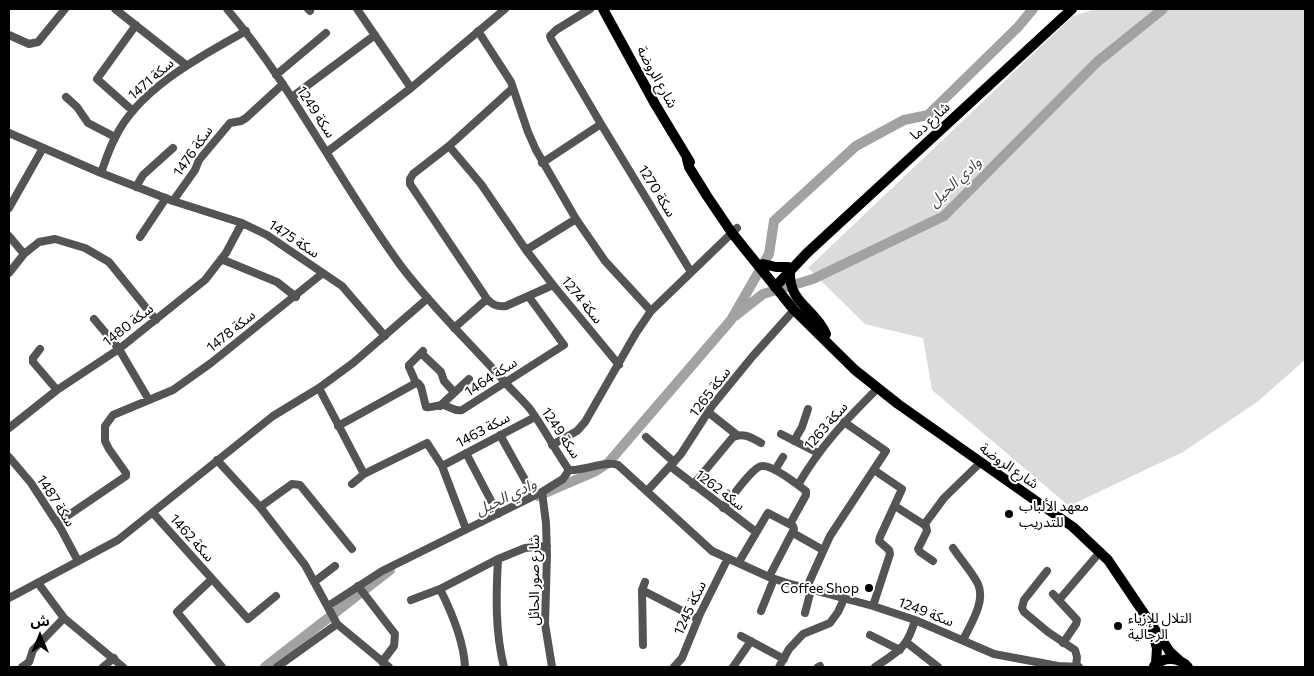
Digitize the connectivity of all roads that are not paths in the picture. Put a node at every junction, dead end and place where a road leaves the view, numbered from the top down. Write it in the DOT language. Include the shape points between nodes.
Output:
graph roads {
  1 [pos="65,9"];
  2 [pos="115,9"];
  3 [pos="227,9"];
  4 [pos="357,9"];
  5 [pos="505,9"];
  6 [pos="590,9"];
  7 [pos="603,9"];
  8 [pos="1072,9"];
  9 [pos="136,25"];
  10 [pos="246,31"];
  11 [pos="478,31"];
  12 [pos="326,33"];
  13 [pos="9,35"];
  14 [pos="375,35"];
  15 [pos="186,65"];
  16 [pos="276,75"];
  17 [pos="283,84"];
  18 [pos="411,88"];
  19 [pos="513,88"];
  20 [pos="66,97"];
  21 [pos="292,97"];
  22 [pos="133,112"];
  23 [pos="601,124"];
  24 [pos="9,133"];
  25 [pos="115,137"];
  26 [pos="448,146"];
  27 [pos="42,148"];
  28 [pos="173,148"];
  29 [pos="327,152"];
  30 [pos="542,162"];
  31 [pos="101,174"];
  32 [pos="136,187"];
  33 [pos="169,199"];
  34 [pos="9,208"];
  35 [pos="576,219"];
  36 [pos="242,223"];
  37 [pos="735,231"];
  38 [pos="9,236"];
  39 [pos="140,237"];
  40 [pos="526,250"];
  41 [pos="24,254"];
  42 [pos="222,258"];
  43 [pos="763,264"];
  44 [pos="789,269"];
  45 [pos="691,272"];
  46 [pos="9,273"];
  47 [pos="323,273"];
  48 [pos="775,283"];
  49 [pos="553,285"];
  50 [pos="296,297"];
  51 [pos="529,297"];
  52 [pos="428,298"];
  53 [pos="487,299"];
  54 [pos="794,310"];
  55 [pos="650,311"];
  56 [pos="94,319"];
  57 [pos="156,320"];
  58 [pos="454,328"];
  59 [pos="826,334"];
  60 [pos="385,336"];
  61 [pos="40,349"];
  62 [pos="119,349"];
  63 [pos="619,364"];
  64 [pos="864,376"];
  65 [pos="469,379"];
  66 [pos="416,383"];
  67 [pos="505,383"];
  68 [pos="319,388"];
  69 [pos="878,388"];
  70 [pos="57,390"];
  71 [pos="454,392"];
  72 [pos="150,400"];
  73 [pos="440,406"];
  74 [pos="808,409"];
  75 [pos="708,412"];
  76 [pos="535,417"];
  77 [pos="844,422"];
  78 [pos="338,426"];
  79 [pos="9,428"];
  80 [pos="781,434"];
  81 [pos="500,435"];
  82 [pos="737,435"];
  83 [pos="646,437"];
  84 [pos="794,441"];
  85 [pos="761,443"];
  86 [pos="552,445"];
  87 [pos="466,453"];
  88 [pos="818,453"];
  89 [pos="9,457"];
  90 [pos="783,457"];
  91 [pos="217,460"];
  92 [pos="980,463"];
  93 [pos="672,464"];
  94 [pos="442,466"];
  95 [pos="12,468"];
  96 [pos="569,470"];
  97 [pos="775,470"];
  98 [pos="874,470"];
  99 [pos="364,474"];
  100 [pos="352,484"];
  101 [pos="693,485"];
  102 [pos="798,485"];
  103 [pos="647,491"];
  104 [pos="542,492"];
  105 [pos="534,496"];
  106 [pos="895,506"];
  107 [pos="260,507"];
  108 [pos="723,508"];
  109 [pos="153,513"];
  110 [pos="498,514"];
  111 [pos="57,524"];
  112 [pos="790,524"];
  113 [pos="924,525"];
  114 [pos="466,529"];
  115 [pos="756,532"];
  116 [pos="792,533"];
  117 [pos="546,546"];
  118 [pos="953,548"];
  119 [pos="352,549"];
  120 [pos="823,550"];
  121 [pos="1100,552"];
  122 [pos="728,558"];
  123 [pos="498,559"];
  124 [pos="78,561"];
  125 [pos="933,561"];
  126 [pos="739,562"];
  127 [pos="335,566"];
  128 [pos="1047,571"];
  129 [pos="772,578"];
  130 [pos="212,579"];
  131 [pos="38,582"];
  132 [pos="314,582"];
  133 [pos="358,586"];
  134 [pos="440,589"];
  135 [pos="808,590"];
  136 [pos="276,596"];
  137 [pos="9,598"];
  138 [pos="844,599"];
  139 [pos="411,600"];
  140 [pos="328,606"];
  141 [pos="873,606"];
  142 [pos="761,610"];
  143 [pos="806,613"];
  144 [pos="1145,614"];
  145 [pos="64,618"];
  146 [pos="698,619"];
  147 [pos="915,620"];
  148 [pos="336,624"];
  149 [pos="870,635"];
  150 [pos="741,636"];
  151 [pos="962,640"];
  152 [pos="751,642"];
  153 [pos="906,642"];
  154 [pos="1064,643"];
  155 [pos="643,645"];
  156 [pos="900,650"];
  157 [pos="114,658"];
  158 [pos="784,659"];
  159 [pos="286,661"];
  160 [pos="382,662"];
  161 [pos="30,665"];
  162 [pos="1042,665"];
  163 [pos="1154,665"];
  164 [pos="1186,665"];
  165 [pos="22,667"];
  166 [pos="102,667"];
  167 [pos="123,667"];
  168 [pos="222,667"];
  169 [pos="278,667"];
  170 [pos="292,667"];
  171 [pos="390,667"];
  172 [pos="465,667"];
  173 [pos="504,667"];
  174 [pos="552,667"];
  175 [pos="674,667"];
  176 [pos="734,667"];
  177 [pos="779,667"];
  178 [pos="875,667"];
  179 [pos="938,667"];
  180 [pos="1078,667"];
  1 -- 13 [label="street" via="38,42 29,44"];
  2 -- 9 [label="street"];
  3 -- 10 [label="street, سكة 1249"];
  4 -- 14 [label="street"];
  5 -- 11 [label="street"];
  6 -- 23 [label="street, سكة 1270" via="550,36"];
  7 -- 37 [label="main road, شارع الروضة" via="694,176"];
  8 -- 44 [label="main road, شارع دما"];
  9 -- 15 [label="street"];
  9 -- 22 [label="street" via="96,79"];
  10 -- 15 [label="street, سكة 1471"];
  10 -- 16 [label="street, سكة 1249"];
  11 -- 18 [label="street"];
  11 -- 19 [label="street"];
  12 -- 16 [label="street"];
  14 -- 18 [label="street"];
  14 -- 21 [label="street"];
  15 -- 22 [label="street, سكة 1471"];
  16 -- 17 [label="street, سكة 1249"];
  17 -- 21 [label="street, سكة 1249"];
  17 -- 33 [label="street, سكة 1476" via="241,122 230,123 223,130 195,170"];
  18 -- 29 [label="street"];
  19 -- 26 [label="street"];
  19 -- 30 [label="street"];
  20 -- 25 [label="street" via="88,123"];
  21 -- 29 [label="street, سكة 1249"];
  22 -- 25 [label="street, سكة 1471"];
  23 -- 30 [label="street"];
  23 -- 45 [label="street, سكة 1270"];
  24 -- 27 [label="street, سكة 1475"];
  25 -- 31 [label="street, سكة 1471"];
  26 -- 40 [label="street, سكة 1274" via="481,184"];
  26 -- 53 [label="street" via="413,174 410,184"];
  27 -- 31 [label="street, سكة 1475"];
  27 -- 34 [label="street"];
  28 -- 32 [label="street" via="143,175"];
  29 -- 52 [label="street, سكة 1249" via="356,201"];
  30 -- 35 [label="street"];
  31 -- 32 [label="street, سكة 1475"];
  32 -- 33 [label="street, سكة 1475"];
  33 -- 36 [label="street, سكة 1475"];
  33 -- 39 [label="street"];
  35 -- 40 [label="street"];
  35 -- 55 [label="street" via="605,261"];
  36 -- 42 [label="street, سكة 1480"];
  36 -- 47 [label="street, سكة 1475" via="267,235"];
  37 -- 43 [label="main road, شارع الروضة"];
  37 -- 45 [label="street"];
  37 -- 48 [label="main road, شارع الروضة"];
  38 -- 41 [label="street"];
  40 -- 49 [label="street, سكة 1274"];
  41 -- 46 [label="street"];
  41 -- 57 [label="street" via="39,242 55,239 85,248 109,262"];
  42 -- 50 [label="street" via="277,282"];
  42 -- 57 [label="street, سكة 1480" via="205,280"];
  43 -- 44 [label="main road"];
  43 -- 48 [label="main road, شارع الروضة"];
  44 -- 48 [label="main road, شارع دما"];
  44 -- 59 [label="main road" via="794,294"];
  45 -- 55 [label="street"];
  47 -- 50 [label="street, سكة 1478"];
  47 -- 60 [label="street, سكة 1475" via="342,286"];
  48 -- 54 [label="main road, شارع الروضة"];
  48 -- 59 [label="main road, شارع الروضة"];
  49 -- 51 [label="street"];
  49 -- 63 [label="street, سكة 1274"];
  50 -- 72 [label="street, سكة 1478" via="173,390"];
  51 -- 53 [label="street" via="499,307"];
  51 -- 67 [label="street, سكة 1464" via="564,345"];
  52 -- 58 [label="street, سكة 1249"];
  52 -- 60 [label="street"];
  53 -- 58 [label="street"];
  54 -- 64 [label="main road, شارع الروضة"];
  54 -- 75 [label="street, سكة 1265"];
  55 -- 63 [label="street"];
  56 -- 62 [label="street"];
  57 -- 62 [label="street, سكة 1480"];
  58 -- 67 [label="street, سكة 1249"];
  59 -- 64 [label="main road, شارع الروضة"];
  60 -- 68 [label="street"];
  61 -- 70 [label="street" via="32,358 33,362"];
  62 -- 70 [label="street, سكة 1480"];
  62 -- 72 [label="street"];
  63 -- 86 [label="street" via="585,422"];
  64 -- 69 [label="main road, شارع الروضة"];
  65 -- 71 [label="street"];
  66 -- 71 [label="street" via="409,365 422,352"];
  66 -- 73 [label="street, سكة 1464" via="421,387 426,407"];
  66 -- 78 [label="street"];
  67 -- 73 [label="street, سكة 1464" via="462,410 456,412 445,405"];
  67 -- 76 [label="street, سكة 1249"];
  68 -- 78 [label="street"];
  68 -- 91 [label="street" via="273,416"];
  69 -- 77 [label="street, سكة 1263"];
  69 -- 92 [label="main road, شارع الروضة"];
  70 -- 79 [label="street, سكة 1480"];
  71 -- 73 [label="street"];
  72 -- 111 [label="street, سكة 1478" via="113,415 105,426 105,441 126,476"];
  74 -- 84 [label="street"];
  75 -- 82 [label="street"];
  75 -- 93 [label="street, سكة 1265"];
  76 -- 81 [label="street, سكة 1463"];
  76 -- 86 [label="street, سكة 1249"];
  77 -- 88 [label="street, سكة 1263"];
  77 -- 98 [label="street" via="886,450"];
  78 -- 99 [label="street"];
  80 -- 84 [label="street"];
  81 -- 87 [label="street, سكة 1463"];
  81 -- 105 [label="street"];
  82 -- 85 [label="street"];
  82 -- 101 [label="street"];
  83 -- 93 [label="street, سكة 1262"];
  84 -- 88 [label="street"];
  86 -- 96 [label="street, سكة 1249"];
  87 -- 94 [label="street, سكة 1463"];
  87 -- 110 [label="street"];
  88 -- 102 [label="street, سكة 1263"];
  89 -- 95 [label="street, سكة 1487"];
  90 -- 97 [label="street"];
  91 -- 107 [label="street"];
  91 -- 109 [label="street"];
  92 -- 113 [label="street" via="950,492"];
  92 -- 121 [label="main road, شارع الروضة" via="1073,527"];
  93 -- 101 [label="street, سكة 1262"];
  93 -- 103 [label="street, سكة 1265"];
  94 -- 99 [label="street" via="426,443"];
  94 -- 114 [label="street"];
  95 -- 111 [label="street, سكة 1487" via="31,483"];
  96 -- 103 [label="street, سكة 1249" via="586,470 614,463"];
  96 -- 104 [label="street" via="563,479"];
  97 -- 102 [label="street"];
  97 -- 108 [label="street" via="765,466 756,468"];
  98 -- 106 [label="street" via="902,489"];
  98 -- 120 [label="street"];
  99 -- 100 [label="street"];
  101 -- 108 [label="street, سكة 1262"];
  102 -- 112 [label="street" via="807,492"];
  103 -- 122 [label="street, سكة 1249" via="712,551"];
  104 -- 105 [label="street"];
  104 -- 117 [label="street, شارع صور الحائل"];
  105 -- 110 [label="street"];
  106 -- 113 [label="street"];
  106 -- 141 [label="street" via="880,537 890,554"];
  107 -- 119 [label="street" via="292,484 300,485"];
  107 -- 132 [label="street" via="305,565"];
  108 -- 115 [label="street, سكة 1262"];
  109 -- 124 [label="street" via="118,540"];
  109 -- 130 [label="street, سكة 1462"];
  110 -- 114 [label="street"];
  111 -- 124 [label="street, سكة 1487"];
  112 -- 115 [label="street" via="768,513"];
  112 -- 116 [label="street" via="794,528"];
  113 -- 125 [label="street" via="927,531 918,549"];
  114 -- 133 [label="street"];
  115 -- 126 [label="street"];
  116 -- 120 [label="street"];
  116 -- 129 [label="street"];
  117 -- 123 [label="street" via="525,548"];
  117 -- 174 [label="street, شارع صور الحائل" via="545,624"];
  118 -- 151 [label="street" via="978,585 980,596"];
  120 -- 135 [label="street"];
  121 -- 144 [label="main road, شارع الروضة"];
  121 -- 154 [label="street" via="1056,597 1077,620"];
  122 -- 126 [label="street, سكة 1249"];
  122 -- 146 [label="street, سكة 1245"];
  123 -- 134 [label="street"];
  123 -- 173 [label="street" via="498,644"];
  124 -- 131 [label="street"];
  126 -- 129 [label="street, سكة 1249"];
  127 -- 132 [label="street"];
  128 -- 154 [label="street" via="1024,600 1022,608"];
  129 -- 135 [label="street, سكة 1249"];
  129 -- 142 [label="street"];
  130 -- 136 [label="street, سكة 1462" via="248,618"];
  130 -- 168 [label="street, سكة 1462" via="177,612"];
  131 -- 137 [label="street"];
  131 -- 145 [label="street"];
  132 -- 140 [label="street"];
  133 -- 140 [label="street"];
  133 -- 160 [label="street" via="395,634 394,646"];
  134 -- 139 [label="street"];
  134 -- 172 [label="street" via="449,608"];
  135 -- 138 [label="street, سكة 1249"];
  135 -- 143 [label="street"];
  138 -- 141 [label="street, سكة 1249"];
  138 -- 158 [label="street" via="830,623 803,634"];
  140 -- 148 [label="street"];
  141 -- 147 [label="street, سكة 1249"];
  144 -- 163 [label="main road, شارع الروضة" via="1157,648"];
  144 -- 164 [label="main road, شارع الروضة" via="1170,652"];
  145 -- 157 [label="street"];
  145 -- 161 [label="street" via="33,650"];
  146 -- 155 [label="street" via="643,586"];
  146 -- 175 [label="street, سكة 1245" via="682,658"];
  147 -- 151 [label="street, سكة 1249"];
  147 -- 153 [label="street"];
  148 -- 159 [label="street"];
  148 -- 160 [label="street"];
  149 -- 156 [label="street"];
  150 -- 152 [label="street"];
  151 -- 162 [label="street, سكة 1249" via="994,654"];
  152 -- 158 [label="street"];
  152 -- 176 [label="street"];
  153 -- 156 [label="street"];
  153 -- 179 [label="street"];
  154 -- 180 [label="street" via="1076,652"];
  156 -- 178 [label="street"];
  157 -- 166 [label="street"];
  157 -- 167 [label="street"];
  158 -- 177 [label="street"];
  159 -- 169 [label="street"];
  159 -- 170 [label="street"];
  160 -- 171 [label="street"];
  161 -- 165 [label="street"];
  162 -- 180 [label="street, سكة 1249"];
  163 -- 164 [label="main road" via="1171,658"];
}
